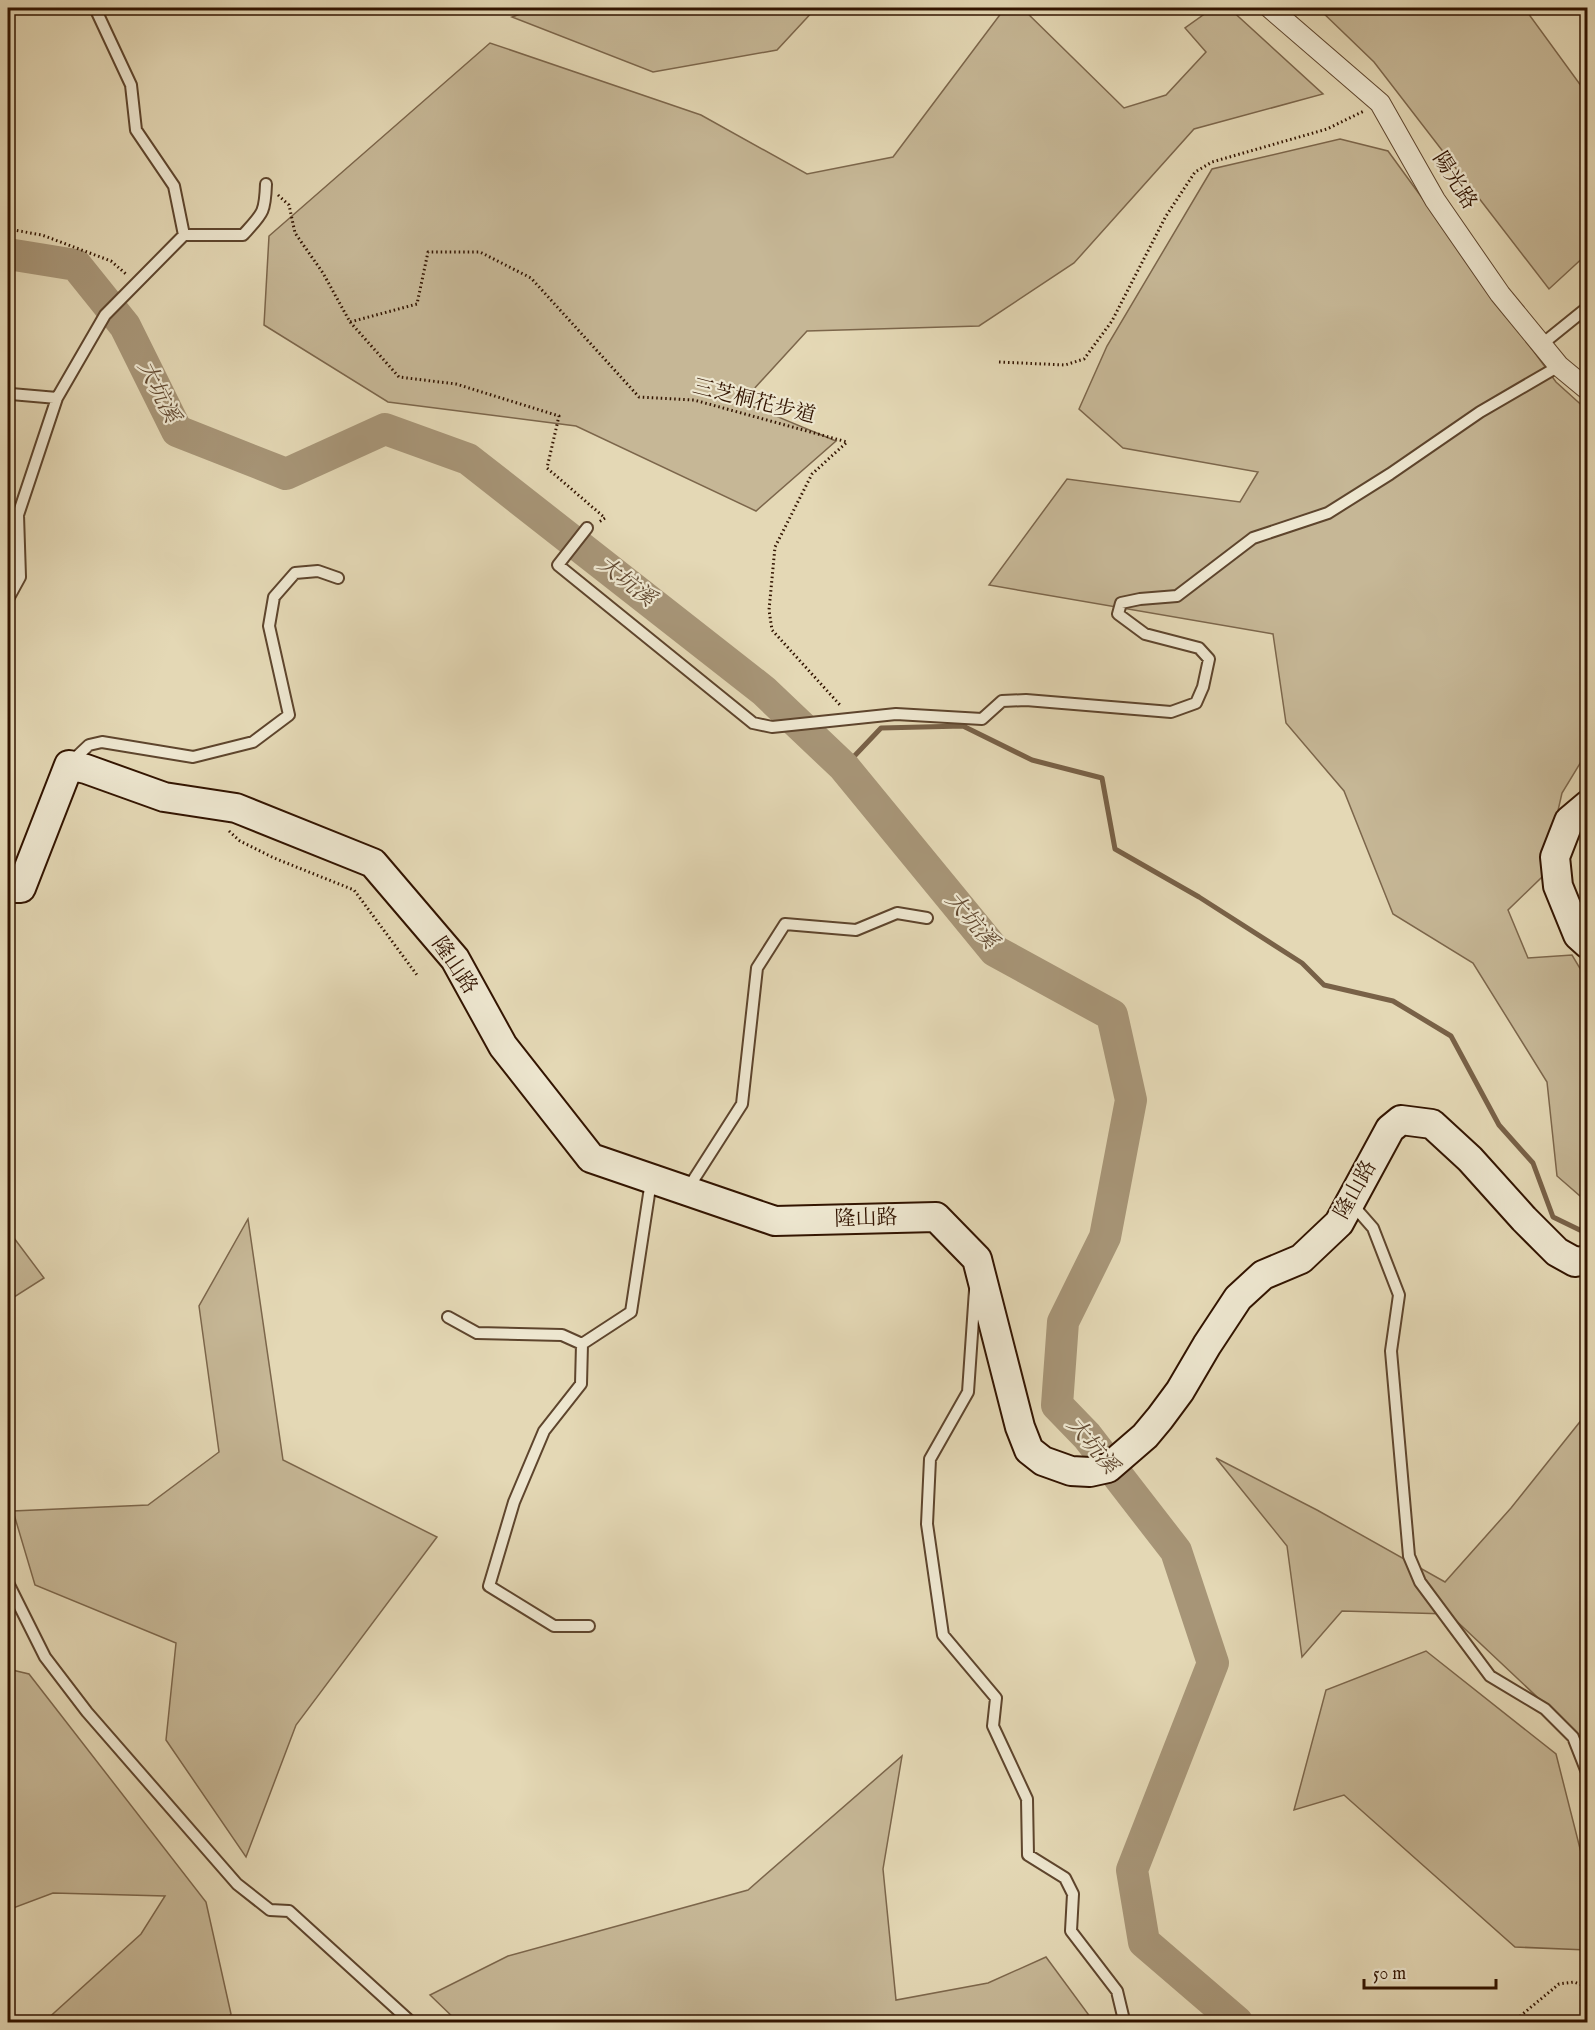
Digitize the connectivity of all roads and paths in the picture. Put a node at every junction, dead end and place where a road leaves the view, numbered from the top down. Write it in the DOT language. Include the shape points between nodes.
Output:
graph roads {
  1 [pos="95,8"];
  2 [pos="1270,8"];
  3 [pos="1380,103"];
  4 [pos="266,183"];
  5 [pos="8,229"];
  6 [pos="184,235"];
  7 [pos="137,285"];
  8 [pos="1587,307"];
  9 [pos="350,322"];
  10 [pos="1541,345"];
  11 [pos="999,362"];
  12 [pos="1559,366"];
  13 [pos="1587,390"];
  14 [pos="8,393"];
  15 [pos="57,398"];
  16 [pos="587,528"];
  17 [pos="338,578"];
  18 [pos="8,599"];
  19 [pos="853,718"];
  20 [pos="69,765"];
  21 [pos="1587,806"];
  22 [pos="228,830"];
  23 [pos="8,888"];
  24 [pos="927,918"];
  25 [pos="1587,944"];
  26 [pos="417,975"];
  27 [pos="651,1178"];
  28 [pos="687,1190"];
  29 [pos="1349,1202"];
  30 [pos="977,1259"];
  31 [pos="1587,1260"];
  32 [pos="448,1317"];
  33 [pos="582,1344"];
  34 [pos="8,1583"];
  35 [pos="589,1626"];
  36 [pos="1587,1775"];
  37 [pos="1587,1987"];
  38 [pos="411,2022"];
  39 [pos="1122,2022"];
  40 [pos="1513,2022"];
  1 -- 6 [label="lane" via="131,85 136,130 174,186"];
  2 -- 3 [label="street, 陽光路"];
  3 -- 10 [label="street, 陽光路" via="1435,200 1500,294"];
  3 -- 11 [label="path" via="1327,129 1212,162 1195,172 1166,216 1112,321 1084,359 1065,365"];
  4 -- 6 [label="lane" via="265,207 243,235"];
  4 -- 9 [label="path" via="289,204 295,233"];
  5 -- 7 [label="path" via="42,235 111,261"];
  6 -- 7 [label="lane"];
  7 -- 15 [label="lane" via="105,315"];
  8 -- 10 [label="lane"];
  9 -- 16 [label="path" via="399,377 456,384 559,416 548,468 605,518"];
  9 -- 19 [label="path, 三芝桐花步道" via="417,304 428,252 480,252 531,278 639,397 694,400 847,442 812,474 775,547 768,610 772,630"];
  10 -- 12 [label="street, 陽光路"];
  12 -- 13 [label="street, 陽光路"];
  12 -- 19 [label="lane" via="1480,412 1328,513 1253,538 1178,596 1121,603 1118,614 1144,634 1199,648 1209,659 1196,703 1171,712 1002,701 982,719 896,714"];
  14 -- 15 [label="lane"];
  15 -- 18 [label="lane" via="18,515 20,577"];
  16 -- 19 [label="lane" via="558,565 753,723 772,727"];
  17 -- 20 [label="lane" via="318,571 295,573 274,597 269,626 289,716 253,742 193,757 102,742 89,745"];
  20 -- 23 [label="street" via="21,888"];
  20 -- 27 [label="street, 隆山路" via="164,798 236,808 373,863 455,959 503,1046 591,1158"];
  21 -- 25 [label="street" via="1569,821 1555,857 1558,886 1578,935"];
  22 -- 26 [label="path" via="240,841 274,858 354,890"];
  24 -- 28 [label="lane" via="897,913 856,930 785,924 757,968 742,1104"];
  27 -- 28 [label="street, 隆山路"];
  27 -- 33 [label="lane" via="631,1312"];
  28 -- 30 [label="street, 隆山路" via="775,1221 936,1217"];
  29 -- 30 [label="street, 隆山路" via="1339,1223 1301,1259 1263,1275 1238,1298 1180,1391 1144,1436 1108,1468 1090,1472 1071,1471 1043,1461 1029,1450"];
  29 -- 31 [label="street, 隆山路" via="1389,1129 1401,1120 1432,1124 1557,1252 1575,1262"];
  29 -- 36 [label="lane" via="1372,1228 1399,1295 1391,1351 1409,1556 1420,1582 1490,1676 1545,1709 1573,1737"];
  30 -- 39 [label="lane" via="968,1392 930,1459 927,1524 943,1635 996,1698 993,1726 1027,1799 1028,1855 1065,1878 1073,1894 1071,1931 1117,1991"];
  32 -- 33 [label="lane" via="477,1333 562,1335"];
  33 -- 35 [label="lane" via="581,1384 544,1431 514,1502 489,1586 554,1626"];
  34 -- 38 [label="lane" via="45,1657 87,1712 237,1884 270,1910 289,1911"];
  37 -- 40 [label="path" via="1574,1982 1559,1984"];
}
